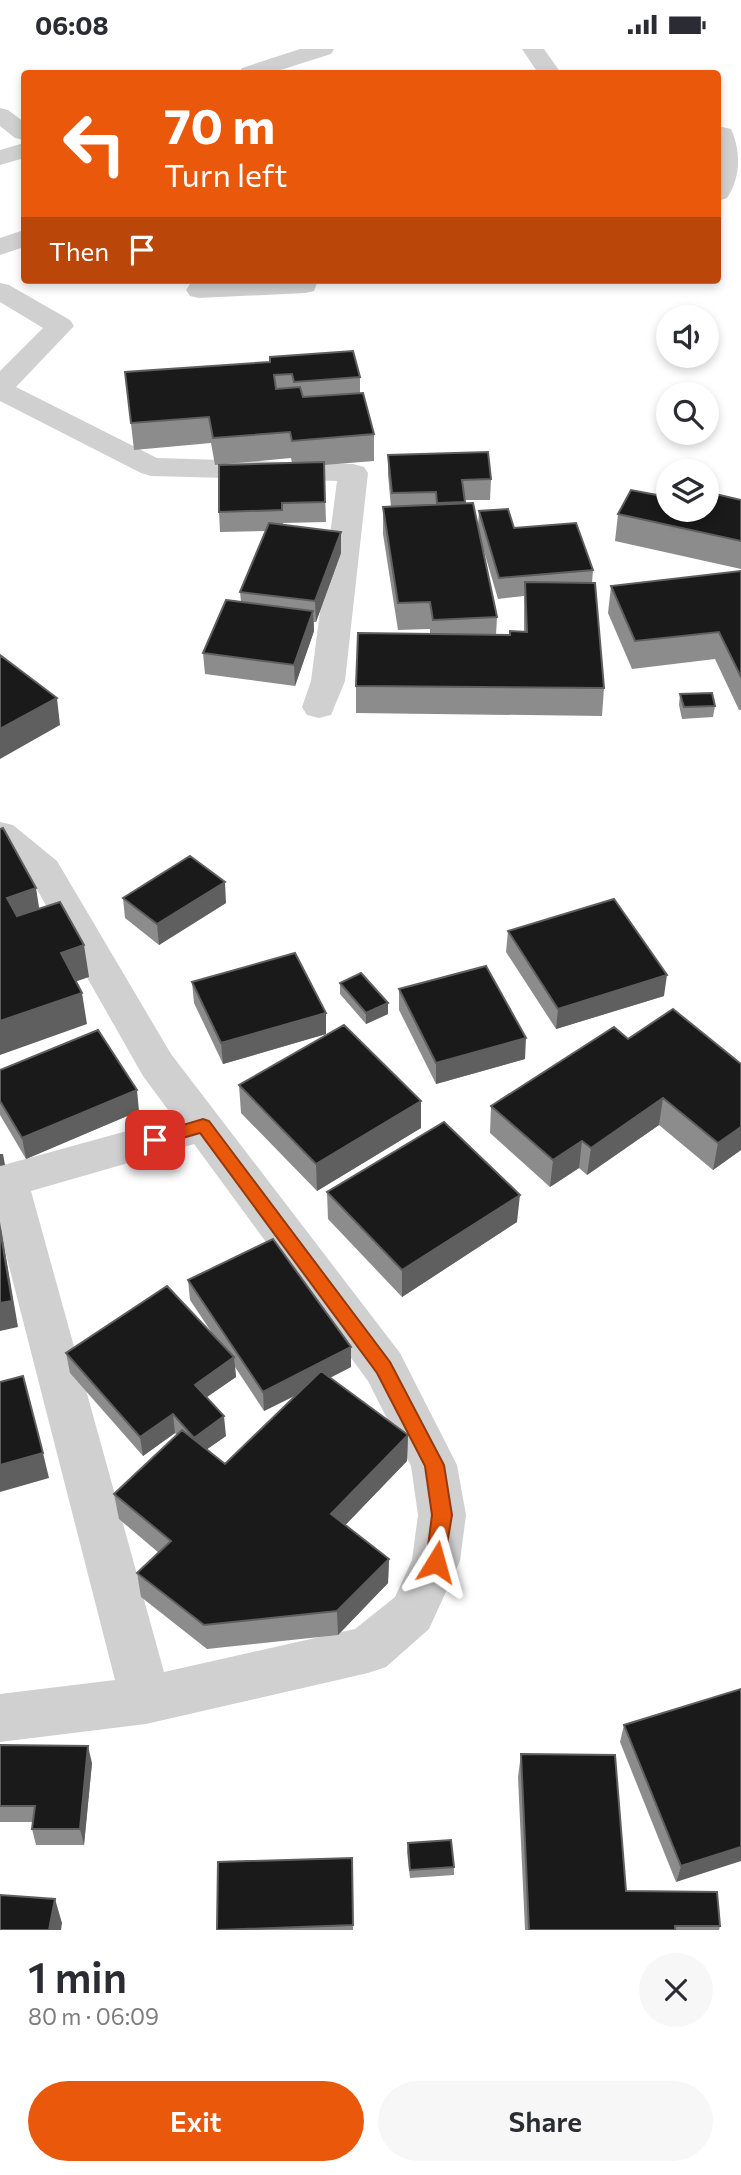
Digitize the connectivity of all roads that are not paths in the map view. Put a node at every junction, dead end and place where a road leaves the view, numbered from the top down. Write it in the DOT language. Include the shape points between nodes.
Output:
graph roads {
  1 [pos="533,49"];
  2 [pos="314,50"];
  3 [pos="258,70"];
  4 [pos="547,70"];
  5 [pos="0,115"];
  6 [pos="21,131"];
  7 [pos="722,134"];
  8 [pos="21,151"];
  9 [pos="0,158"];
  10 [pos="721,186"];
  11 [pos="21,239"];
  12 [pos="0,247"];
  13 [pos="305,284"];
  14 [pos="199,290"];
  15 [pos="0,291"];
  16 [pos="0,388"];
  17 [pos="318,707"];
  18 [pos="0,834"];
  19 [pos="203,1126"];
  20 [pos="4,1182"];
  21 [pos="146,1700"];
  22 [pos="0,1718"];
  1 -- 4 [label="street"];
  2 -- 3 [label="street"];
  5 -- 6 [label="street"];
  7 -- 10 [label="street" via="730,167"];
  8 -- 9 [label="street"];
  11 -- 12 [label="street"];
  13 -- 14 [label="street"];
  15 -- 16 [label="street" via="60,326"];
  16 -- 17 [label="street" via="151,467 353,473 328,681"];
  18 -- 19 [label="street" via="44,870 158,1065"];
  19 -- 20 [label="street"];
  19 -- 21 [label="street" via="384,1367 434,1465 442,1515 436,1562 411,1613 368,1650"];
  20 -- 21 [label="street"];
  21 -- 22 [label="street"];
}
